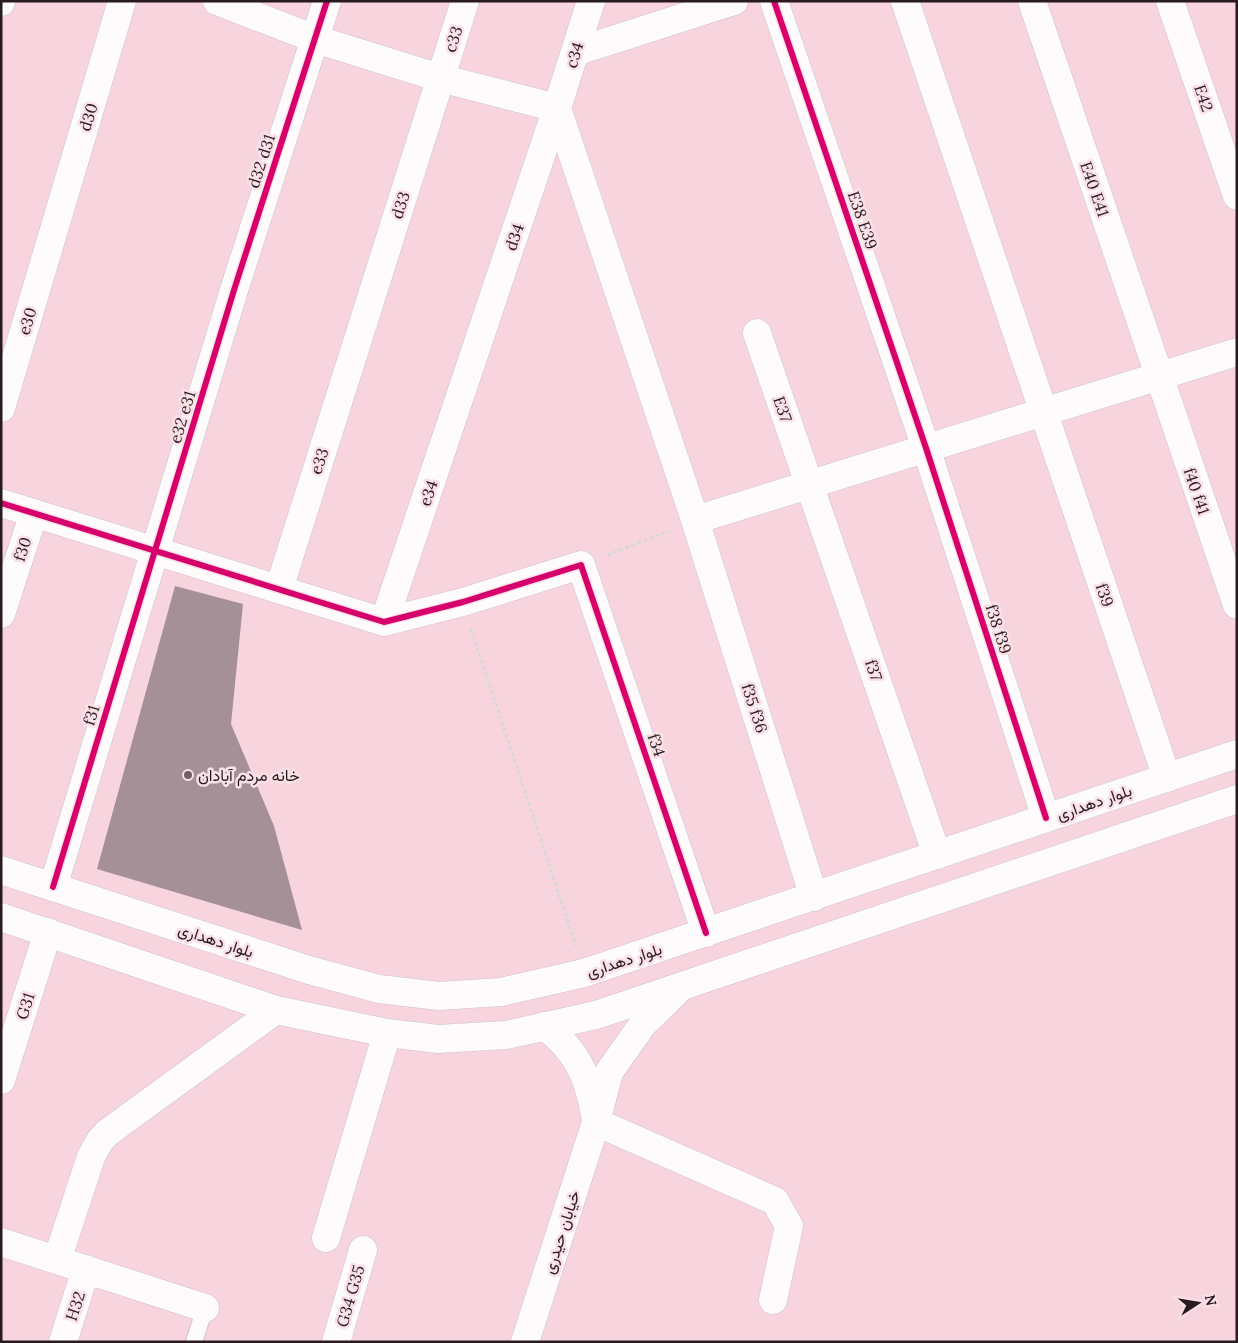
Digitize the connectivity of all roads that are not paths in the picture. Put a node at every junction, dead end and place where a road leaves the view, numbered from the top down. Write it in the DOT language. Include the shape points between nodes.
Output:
graph roads {
  1 [pos="122,1"];
  2 [pos="217,1"];
  3 [pos="327,1"];
  4 [pos="465,1"];
  5 [pos="591,1"];
  6 [pos="734,1"];
  7 [pos="774,1"];
  8 [pos="905,1"];
  9 [pos="1032,1"];
  10 [pos="1170,1"];
  11 [pos="315,39"];
  12 [pos="575,52"];
  13 [pos="440,78"];
  14 [pos="557,108"];
  15 [pos="1237,196"];
  16 [pos="53,234"];
  17 [pos="234,290"];
  18 [pos="360,333"];
  19 [pos="757,333"];
  20 [pos="1237,352"];
  21 [pos="471,365"];
  22 [pos="1158,377"];
  23 [pos="1,408"];
  24 [pos="1044,412"];
  25 [pos="926,448"];
  26 [pos="810,484"];
  27 [pos="1,503"];
  28 [pos="34,513"];
  29 [pos="695,520"];
  30 [pos="156,551"];
  31 [pos="279,589"];
  32 [pos="1237,605"];
  33 [pos="1,614"];
  34 [pos="384,622"];
  35 [pos="1237,754"];
  36 [pos="1167,778"];
  37 [pos="1237,799"];
  38 [pos="1046,818"];
  39 [pos="937,855"];
  40 [pos="1,870"];
  41 [pos="53,887"];
  42 [pos="814,896"];
  43 [pos="1,917"];
  44 [pos="48,932"];
  45 [pos="706,933"];
  46 [pos="681,987"];
  47 [pos="276,1010"];
  48 [pos="544,1026"];
  49 [pos="387,1033"];
  50 [pos="1,1080"];
  51 [pos="596,1122"];
  52 [pos="326,1238"];
  53 [pos="1,1242"];
  54 [pos="363,1250"];
  55 [pos="57,1260"];
  56 [pos="86,1270"];
  57 [pos="773,1300"];
  58 [pos="205,1308"];
  59 [pos="63,1342"];
  60 [pos="194,1342"];
  61 [pos="336,1342"];
  62 [pos="525,1342"];
  1 -- 16 [label="street, d30"];
  2 -- 11 [label="street"];
  3 -- 11 [label="street, d32 d31"];
  4 -- 13 [label="street, c33"];
  5 -- 12 [label="street, c34"];
  6 -- 12 [label="street"];
  7 -- 25 [label="street, E38 E39"];
  8 -- 24 [label="street, f39"];
  9 -- 22 [label="street, E40 E41"];
  10 -- 15 [label="street, E42"];
  11 -- 13 [label="street"];
  11 -- 17 [label="street, d32 d31"];
  12 -- 14 [label="street, c34"];
  13 -- 14 [label="street"];
  13 -- 18 [label="street, d33"];
  14 -- 21 [label="street, d34"];
  14 -- 29 [label="street, f35 f36"];
  16 -- 23 [label="street, e30"];
  17 -- 30 [label="street, e32 e31"];
  18 -- 31 [label="street, e33"];
  19 -- 26 [label="street, E37"];
  20 -- 22 [label="street"];
  21 -- 34 [label="street, e34"];
  22 -- 24 [label="street"];
  22 -- 32 [label="street, f40 f41"];
  24 -- 25 [label="street"];
  24 -- 36 [label="street, f39"];
  25 -- 26 [label="street"];
  25 -- 38 [label="street, f38 f39"];
  26 -- 29 [label="street"];
  26 -- 39 [label="street, f37"];
  27 -- 28 [label="street"];
  28 -- 30 [label="street"];
  28 -- 33 [label="street, f30"];
  29 -- 42 [label="street, f35 f36"];
  30 -- 31 [label="street"];
  30 -- 41 [label="street, f31"];
  31 -- 34 [label="street"];
  34 -- 45 [label="street, f34" via="463,602 581,565"];
  35 -- 36 [label="street, بلوار دهداری"];
  36 -- 38 [label="street, بلوار دهداری"];
  37 -- 46 [label="street"];
  38 -- 39 [label="street, بلوار دهداری"];
  39 -- 42 [label="street, بلوار دهداری"];
  40 -- 41 [label="street, بلوار دهداری"];
  41 -- 45 [label="street, بلوار دهداری" via="309,970 379,989 439,996 500,992 584,973"];
  42 -- 45 [label="street, بلوار دهداری"];
  43 -- 44 [label="street"];
  44 -- 47 [label="street"];
  44 -- 50 [label="street, G31"];
  46 -- 48 [label="street" via="596,1015"];
  46 -- 51 [label="street, خیابان حیدری" via="643,1024 609,1072"];
  47 -- 49 [label="street"];
  47 -- 55 [label="street" via="99,1142 91,1157"];
  48 -- 49 [label="street" via="506,1035 438,1039"];
  48 -- 51 [label="street" via="578,1059"];
  49 -- 52 [label="street"];
  51 -- 57 [label="street" via="774,1201 789,1226"];
  51 -- 62 [label="street, خیابان حیدری"];
  53 -- 55 [label="street"];
  54 -- 61 [label="street, G34 G35"];
  55 -- 56 [label="street"];
  56 -- 58 [label="street"];
  56 -- 59 [label="street, H32"];
  58 -- 60 [label="lane"];
}
